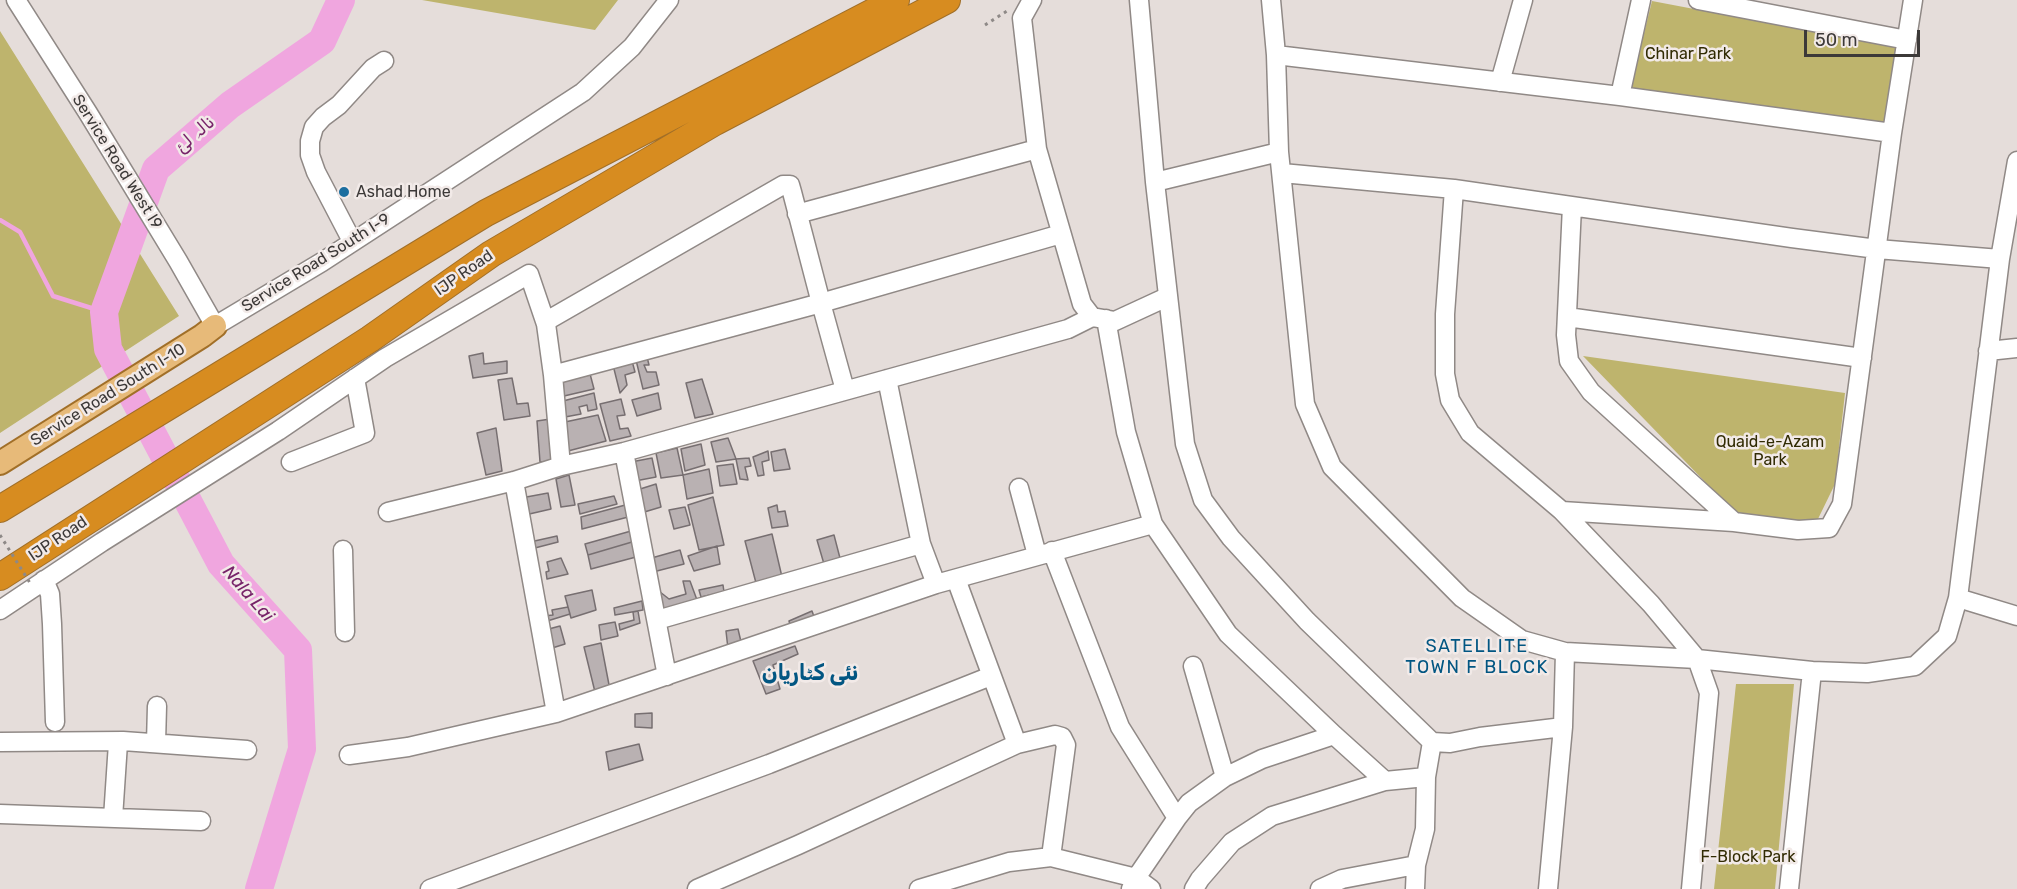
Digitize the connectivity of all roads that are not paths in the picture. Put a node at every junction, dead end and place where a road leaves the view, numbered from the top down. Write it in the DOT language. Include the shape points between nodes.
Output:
graph roads {
  1 [pos="16,0"];
  2 [pos="669,0"];
  3 [pos="896,0"];
  4 [pos="948,0"];
  5 [pos="1032,0"];
  6 [pos="1139,0"];
  7 [pos="1271,0"];
  8 [pos="1523,0"];
  9 [pos="1641,0"];
  10 [pos="1698,0"];
  11 [pos="1913,0"];
  12 [pos="877,23"];
  13 [pos="1907,40"];
  14 [pos="1276,55"];
  15 [pos="384,62"];
  16 [pos="1500,82"];
  17 [pos="1620,96"];
  18 [pos="1892,133"];
  19 [pos="1036,148"];
  20 [pos="1279,152"];
  21 [pos="2017,161"];
  22 [pos="1282,173"];
  23 [pos="1155,182"];
  24 [pos="1454,189"];
  25 [pos="1572,206"];
  26 [pos="797,214"];
  27 [pos="1061,234"];
  28 [pos="352,241"];
  29 [pos="1877,249"];
  30 [pos="2000,259"];
  31 [pos="1167,297"];
  32 [pos="821,303"];
  33 [pos="1566,316"];
  34 [pos="1099,318"];
  35 [pos="546,324"];
  36 [pos="208,331"];
  37 [pos="377,348"];
  38 [pos="2017,348"];
  39 [pos="1988,351"];
  40 [pos="1862,358"];
  41 [pos="553,375"];
  42 [pos="355,378"];
  43 [pos="886,379"];
  44 [pos="845,390"];
  45 [pos="624,452"];
  46 [pos="291,462"];
  47 [pos="0,463"];
  48 [pos="561,466"];
  49 [pos="514,481"];
  50 [pos="1019,488"];
  51 [pos="0,509"];
  52 [pos="1562,511"];
  53 [pos="387,513"];
  54 [pos="1734,522"];
  55 [pos="1153,524"];
  56 [pos="921,544"];
  57 [pos="343,550"];
  58 [pos="1044,553"];
  59 [pos="0,577"];
  60 [pos="956,579"];
  61 [pos="37,581"];
  62 [pos="936,584"];
  63 [pos="1958,598"];
  64 [pos="0,610"];
  65 [pos="2017,616"];
  66 [pos="657,620"];
  67 [pos="345,632"];
  68 [pos="1565,652"];
  69 [pos="1697,659"];
  70 [pos="1193,666"];
  71 [pos="1812,671"];
  72 [pos="667,676"];
  73 [pos="991,676"];
  74 [pos="157,706"];
  75 [pos="556,713"];
  76 [pos="55,722"];
  77 [pos="1563,727"];
  78 [pos="1334,735"];
  79 [pos="123,741"];
  80 [pos="0,742"];
  81 [pos="1432,742"];
  82 [pos="156,743"];
  83 [pos="1017,744"];
  84 [pos="248,750"];
  85 [pos="349,755"];
  86 [pos="1225,777"];
  87 [pos="1426,777"];
  88 [pos="1385,782"];
  89 [pos="0,814"];
  90 [pos="113,818"];
  91 [pos="1177,818"];
  92 [pos="201,821"];
  93 [pos="1051,857"];
  94 [pos="1416,865"];
  95 [pos="1139,885"];
  96 [pos="430,889"];
  97 [pos="697,889"];
  98 [pos="919,889"];
  99 [pos="1194,889"];
  100 [pos="1320,889"];
  101 [pos="1414,889"];
  102 [pos="1548,889"];
  103 [pos="1691,889"];
  104 [pos="1789,889"];
  1 -- 36 [label="street, Service Road West I9" via="178,261"];
  2 -- 28 [label="street, Service Road South I-9" via="632,47 583,92"];
  3 -- 12 [label="highway, IJP Road"];
  4 -- 12 [label="highway, IJP Road"];
  5 -- 19 [label="street" via="1022,18"];
  6 -- 23 [label="street"];
  7 -- 14 [label="street"];
  8 -- 16 [label="street"];
  9 -- 17 [label="street"];
  10 -- 13 [label="street"];
  11 -- 13 [label="street"];
  12 -- 37 [label="highway, IJP Road" via="491,254"];
  12 -- 51 [label="highway, IJP Road" via="486,213"];
  13 -- 18 [label="street"];
  14 -- 16 [label="street"];
  14 -- 20 [label="street"];
  15 -- 28 [label="street" via="323,117 310,141 316,172"];
  16 -- 17 [label="street"];
  17 -- 18 [label="street"];
  18 -- 29 [label="street"];
  19 -- 26 [label="street"];
  19 -- 27 [label="street"];
  20 -- 22 [label="street"];
  20 -- 23 [label="street"];
  21 -- 30 [label="street"];
  22 -- 24 [label="street"];
  22 -- 68 [label="street" via="1305,404 1332,467 1462,598 1522,640"];
  23 -- 31 [label="street"];
  24 -- 25 [label="street"];
  24 -- 52 [label="street" via="1445,314 1445,374 1450,400 1470,433"];
  25 -- 29 [label="street"];
  25 -- 33 [label="street"];
  26 -- 32 [label="street"];
  26 -- 35 [label="street" via="790,185 783,185"];
  27 -- 32 [label="street"];
  27 -- 34 [label="street" via="1082,304"];
  28 -- 36 [label="street, Service Road South I-9"];
  29 -- 30 [label="street"];
  29 -- 40 [label="street"];
  30 -- 39 [label="street"];
  31 -- 34 [label="street" via="1115,321"];
  31 -- 81 [label="street" via="1185,444 1203,500 1231,538 1307,621"];
  32 -- 41 [label="street"];
  32 -- 44 [label="street"];
  33 -- 40 [label="street"];
  33 -- 54 [label="street" via="1569,361 1592,392"];
  34 -- 43 [label="street"];
  34 -- 55 [label="street"];
  35 -- 37 [label="street" via="529,274"];
  35 -- 41 [label="street"];
  36 -- 47 [label="main road, Service Road South I-10"];
  37 -- 42 [label="street"];
  37 -- 59 [label="highway, IJP Road" via="265,405"];
  38 -- 39 [label="street"];
  39 -- 63 [label="street"];
  40 -- 54 [label="street" via="1842,504 1829,528 1798,530"];
  41 -- 48 [label="street"];
  42 -- 46 [label="street" via="365,433"];
  42 -- 61 [label="street" via="278,431"];
  43 -- 44 [label="street"];
  43 -- 56 [label="street"];
  44 -- 45 [label="street"];
  45 -- 48 [label="street"];
  45 -- 66 [label="street"];
  48 -- 49 [label="street"];
  49 -- 53 [label="street"];
  49 -- 75 [label="street"];
  50 -- 58 [label="street"];
  52 -- 54 [label="street"];
  52 -- 69 [label="street" via="1651,604"];
  55 -- 58 [label="street"];
  55 -- 78 [label="street" via="1228,634"];
  56 -- 62 [label="street"];
  56 -- 66 [label="street"];
  57 -- 67 [label="street"];
  58 -- 60 [label="street"];
  58 -- 91 [label="street" via="1120,727"];
  60 -- 62 [label="street"];
  60 -- 73 [label="street"];
  61 -- 64 [label="street"];
  61 -- 76 [label="street" via="50,594"];
  62 -- 72 [label="street"];
  63 -- 65 [label="street"];
  63 -- 71 [label="street" via="1947,636 1915,666 1867,673"];
  66 -- 72 [label="street"];
  68 -- 69 [label="street"];
  68 -- 77 [label="street"];
  69 -- 71 [label="street"];
  69 -- 103 [label="street" via="1709,693"];
  70 -- 86 [label="street"];
  71 -- 104 [label="street"];
  72 -- 75 [label="street"];
  73 -- 83 [label="street"];
  73 -- 96 [label="street" via="758,768"];
  74 -- 82 [label="street"];
  75 -- 85 [label="street" via="408,747"];
  77 -- 81 [label="street" via="1450,743"];
  77 -- 102 [label="street"];
  78 -- 86 [label="street" via="1262,759"];
  78 -- 88 [label="street"];
  79 -- 80 [label="street"];
  79 -- 82 [label="street"];
  79 -- 90 [label="street" via="118,743"];
  81 -- 87 [label="street"];
  82 -- 84 [label="street"];
  83 -- 93 [label="street" via="1054,735 1062,737 1066,745"];
  83 -- 97 [label="street"];
  86 -- 91 [label="street" via="1189,803"];
  87 -- 88 [label="street"];
  87 -- 94 [label="street" via="1425,829"];
  88 -- 99 [label="street" via="1272,816 1232,842"];
  89 -- 90 [label="street"];
  90 -- 92 [label="street"];
  91 -- 95 [label="street"];
  93 -- 95 [label="street"];
  93 -- 98 [label="street" via="1009,862"];
  94 -- 100 [label="street" via="1342,879"];
  94 -- 101 [label="street"];
}
